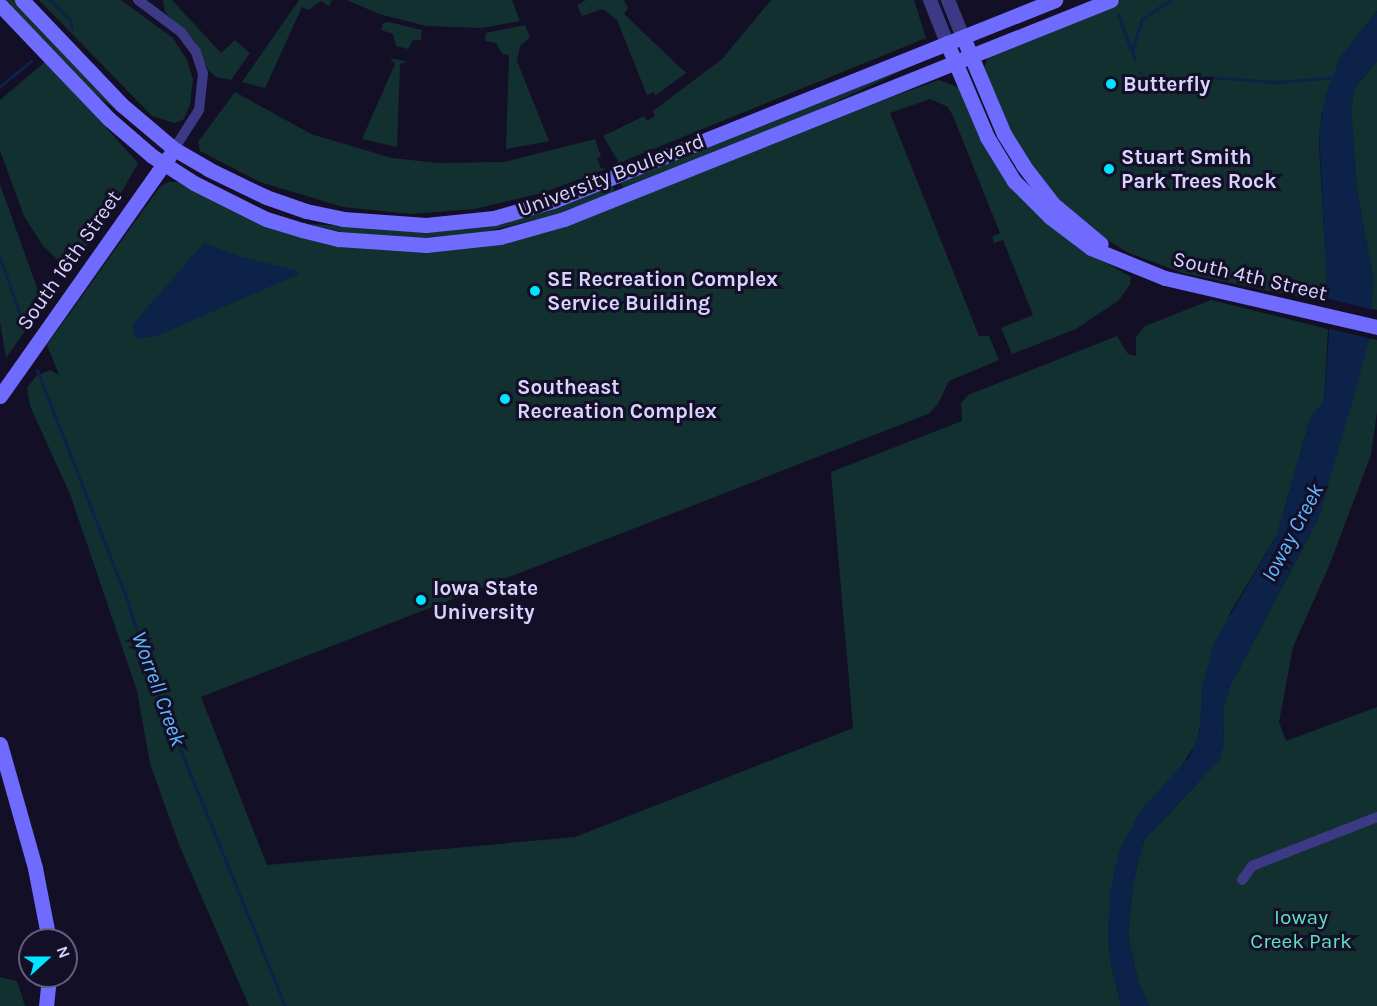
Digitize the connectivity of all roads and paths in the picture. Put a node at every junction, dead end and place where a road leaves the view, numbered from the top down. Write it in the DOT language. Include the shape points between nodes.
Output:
graph roads {
  1 [pos="22,0"];
  2 [pos="138,0"];
  3 [pos="930,0"];
  4 [pos="948,0"];
  5 [pos="1055,0"];
  6 [pos="1111,0"];
  7 [pos="0,4"];
  8 [pos="963,37"];
  9 [pos="947,43"];
  10 [pos="971,57"];
  11 [pos="955,63"];
  12 [pos="174,149"];
  13 [pos="163,164"];
  14 [pos="1117,258"];
  15 [pos="1377,327"];
  16 [pos="0,396"];
  17 [pos="1,752"];
  18 [pos="1377,817"];
  19 [pos="1242,880"];
  20 [pos="46,928"];
  21 [pos="48,988"];
  22 [pos="46,1006"];
  1 -- 12 [label="main road, University Boulevard" via="122,105"];
  2 -- 12 [label="street" via="182,32 196,52 203,73 199,110"];
  3 -- 9 [label="street"];
  4 -- 8 [label="street"];
  5 -- 8 [label="main road, University Boulevard"];
  6 -- 10 [label="main road, University Boulevard"];
  7 -- 13 [label="main road, University Boulevard" via="109,119"];
  8 -- 9 [label="main road, University Boulevard"];
  8 -- 10 [label="main road, South 4th Street"];
  9 -- 11 [label="main road, South 4th Street"];
  9 -- 12 [label="main road, University Boulevard" via="553,201 466,222 389,224 306,211 228,181"];
  10 -- 11 [label="main road, University Boulevard"];
  10 -- 14 [label="main road, South 4th Street" via="1004,134 1038,187 1067,218"];
  11 -- 13 [label="main road, University Boulevard" via="564,219 468,242 389,245 321,234 266,219"];
  11 -- 14 [label="main road, South 4th Street" via="987,138 1014,181 1068,232 1091,248"];
  12 -- 13 [label="main road, South 16th Street"];
  13 -- 16 [label="main road, South 16th Street"];
  14 -- 15 [label="main road, South 4th Street" via="1165,278"];
  17 -- 20 [label="main road" via="35,868"];
  18 -- 19 [label="street" via="1252,866"];
  21 -- 22 [label="main road"];
}
